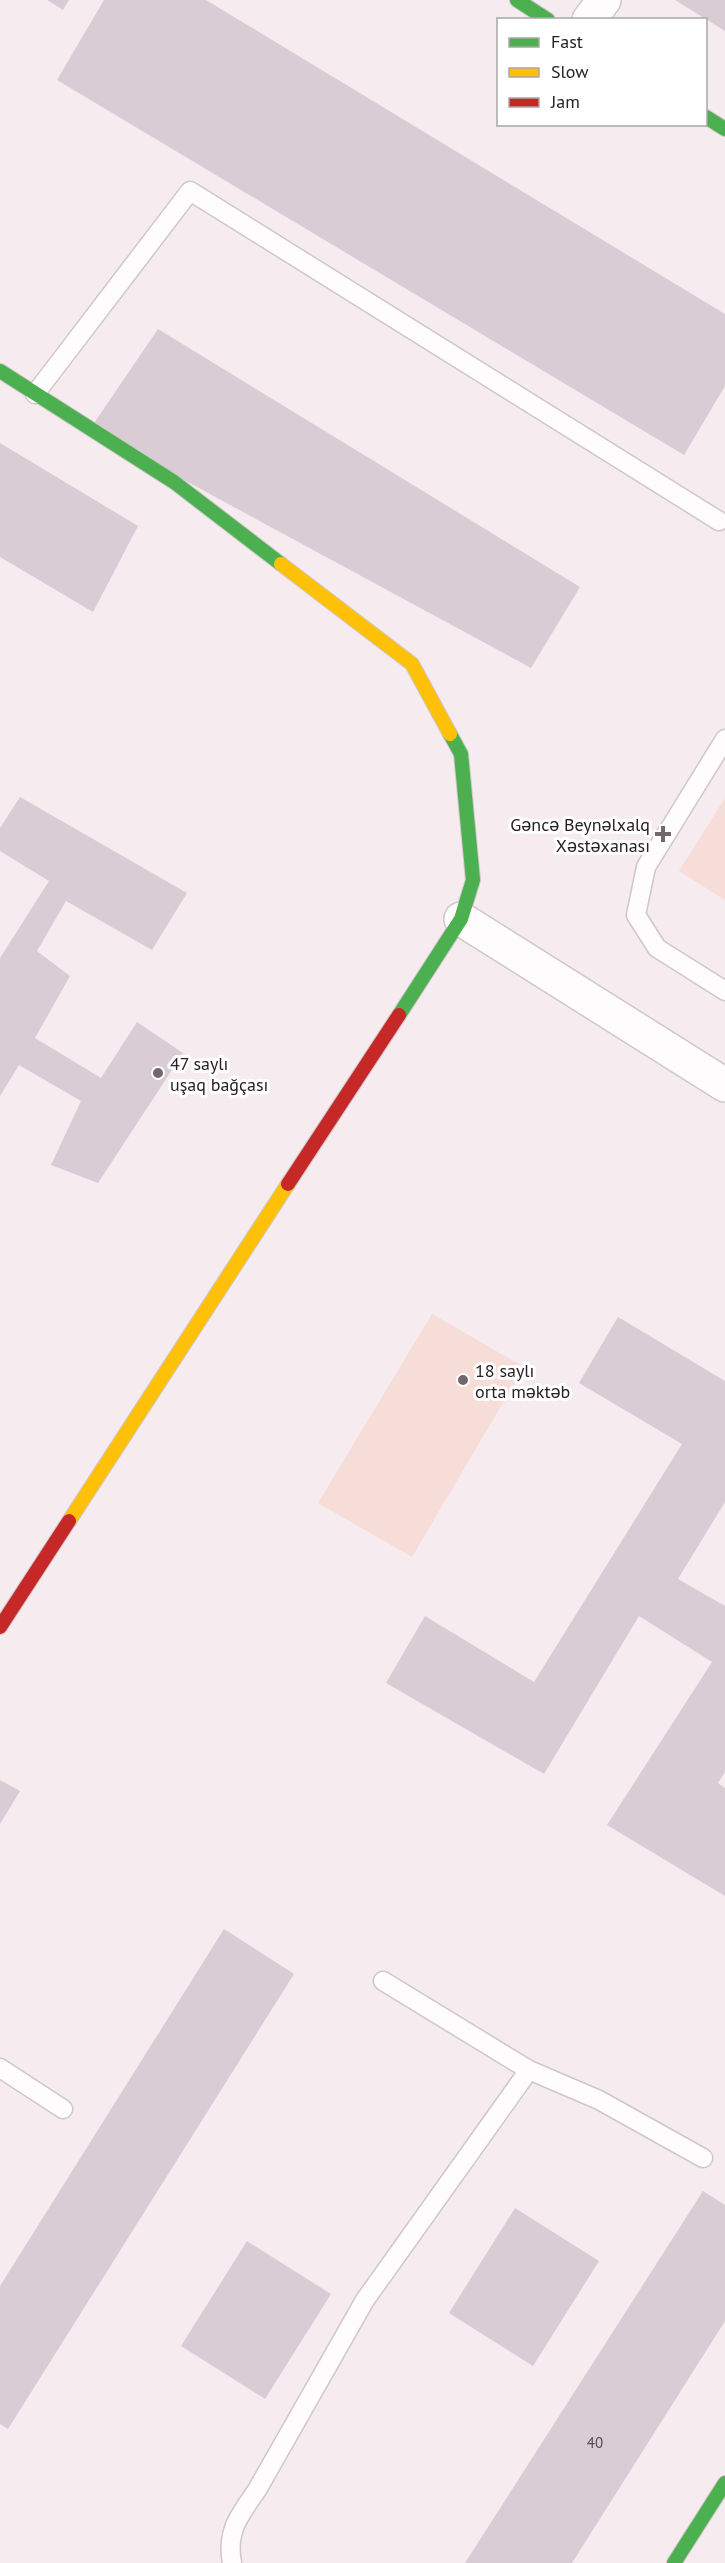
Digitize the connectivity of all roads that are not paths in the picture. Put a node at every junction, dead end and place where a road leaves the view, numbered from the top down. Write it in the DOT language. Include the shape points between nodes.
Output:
graph roads {
  1 [pos="517,0"];
  2 [pos="604,0"];
  3 [pos="545,18"];
  4 [pos="590,18"];
  5 [pos="707,118"];
  6 [pos="725,129"];
  7 [pos="0,371"];
  8 [pos="35,394"];
  9 [pos="719,521"];
  10 [pos="725,739"];
  11 [pos="461,919"];
  12 [pos="725,992"];
  13 [pos="725,1085"];
  14 [pos="0,1627"];
  15 [pos="384,1981"];
  16 [pos="0,2068"];
  17 [pos="529,2070"];
  18 [pos="63,2109"];
  19 [pos="703,2158"];
  20 [pos="725,2483"];
  21 [pos="232,2563"];
  22 [pos="674,2563"];
  1 -- 3 [label="street"];
  2 -- 4 [label="street"];
  5 -- 6 [label="street"];
  7 -- 8 [label="street"];
  8 -- 9 [label="lane" via="190,191"];
  8 -- 11 [label="street" via="174,482 412,664 461,754 473,880"];
  10 -- 12 [label="lane" via="646,867 636,915 657,948"];
  11 -- 13 [label="street"];
  11 -- 14 [label="street"];
  15 -- 17 [label="lane"];
  16 -- 18 [label="lane"];
  17 -- 19 [label="lane" via="599,2100"];
  17 -- 21 [label="lane" via="365,2300 257,2490 237,2518 229,2542"];
  20 -- 22 [label="street"];
}
